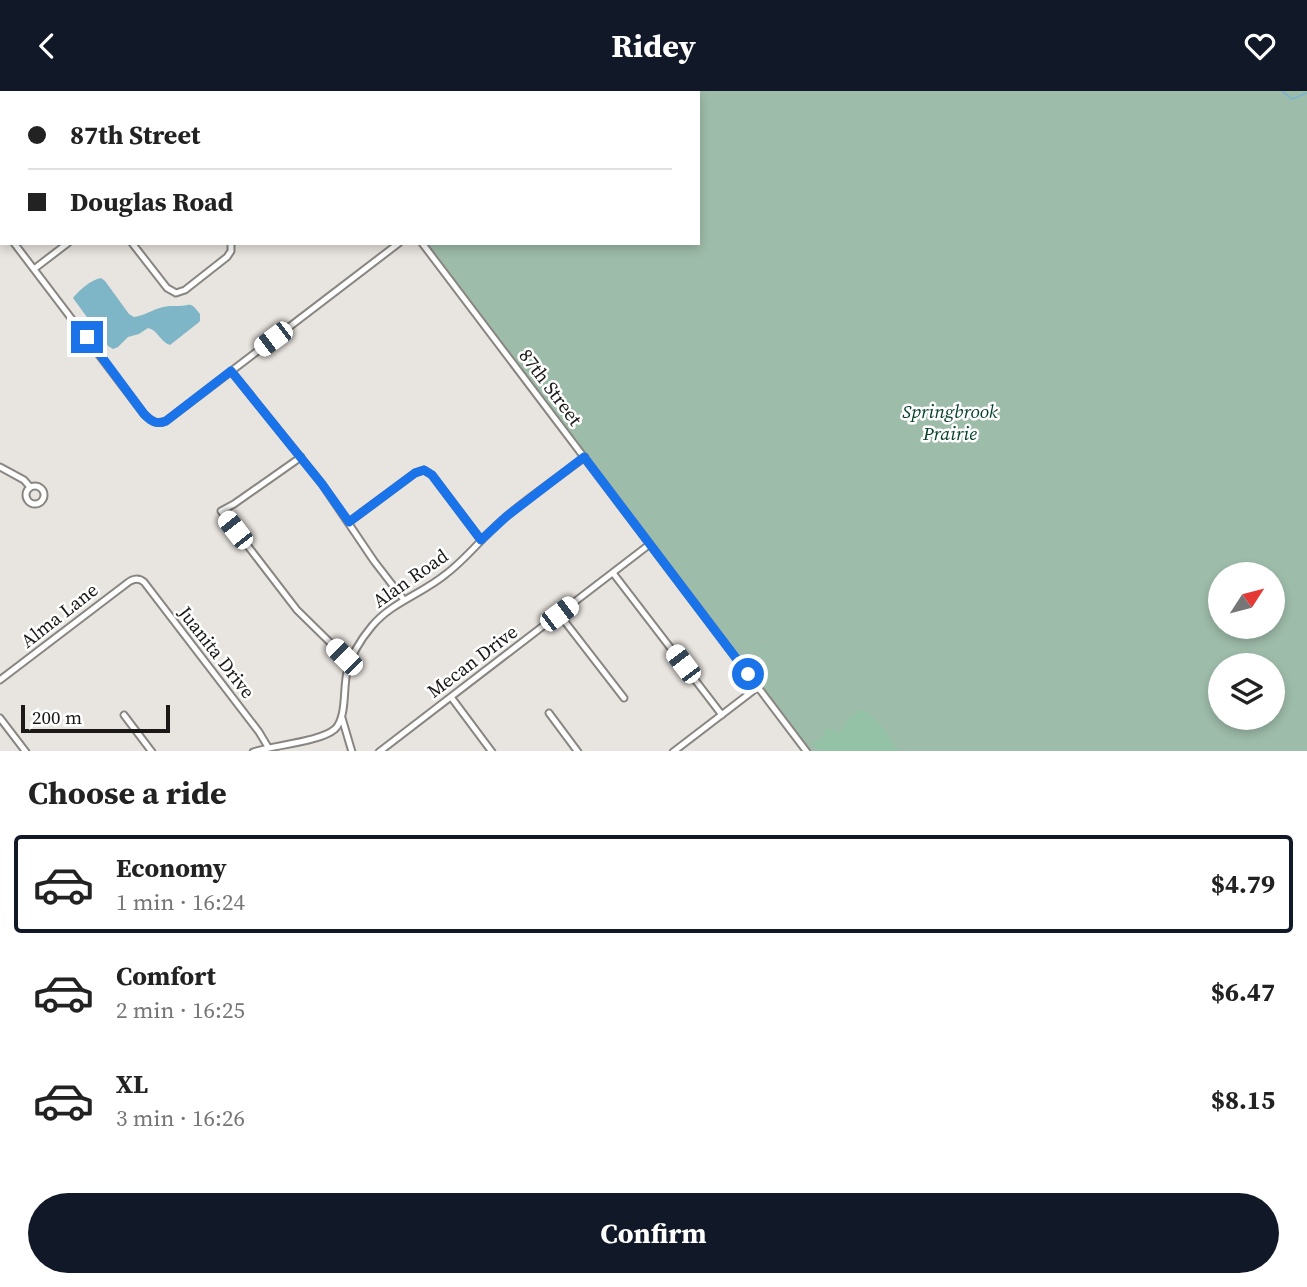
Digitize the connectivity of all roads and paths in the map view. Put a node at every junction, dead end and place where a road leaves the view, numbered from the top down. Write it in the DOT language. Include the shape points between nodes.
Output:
graph roads {
  1 [pos="16,245"];
  2 [pos="65,245"];
  3 [pos="134,245"];
  4 [pos="231,245"];
  5 [pos="396,245"];
  6 [pos="424,245"];
  7 [pos="34,269"];
  8 [pos="231,371"];
  9 [pos="301,457"];
  10 [pos="584,457"];
  11 [pos="0,467"];
  12 [pos="30,487"];
  13 [pos="349,522"];
  14 [pos="481,540"];
  15 [pos="650,544"];
  16 [pos="613,573"];
  17 [pos="138,579"];
  18 [pos="404,600"];
  19 [pos="559,614"];
  20 [pos="350,662"];
  21 [pos="0,680"];
  22 [pos="758,687"];
  23 [pos="451,697"];
  24 [pos="624,698"];
  25 [pos="549,713"];
  26 [pos="124,715"];
  27 [pos="722,715"];
  28 [pos="0,718"];
  29 [pos="342,718"];
  30 [pos="268,747"];
  31 [pos="26,751"];
  32 [pos="152,751"];
  33 [pos="253,751"];
  34 [pos="352,751"];
  35 [pos="379,751"];
  36 [pos="492,751"];
  37 [pos="578,751"];
  38 [pos="673,751"];
  39 [pos="807,751"];
  1 -- 7 [label="street"];
  2 -- 7 [label="street"];
  3 -- 4 [label="street" via="176,293 227,257"];
  5 -- 8 [label="street"];
  6 -- 10 [label="street, 87th Street"];
  7 -- 8 [label="street" via="149,419 166,421"];
  8 -- 9 [label="street"];
  9 -- 13 [label="street"];
  9 -- 20 [label="street" via="220,512 298,610"];
  10 -- 14 [label="street, Alan Road"];
  10 -- 15 [label="street, 87th Street"];
  11 -- 12 [label="street"];
  13 -- 14 [label="street" via="424,470"];
  13 -- 18 [label="street"];
  14 -- 18 [label="street, Alan Road" via="446,575"];
  15 -- 16 [label="street, Mecan Drive"];
  15 -- 22 [label="street, 87th Street"];
  16 -- 19 [label="street, Mecan Drive"];
  16 -- 27 [label="street"];
  17 -- 21 [label="street, Alma Lane" via="125,584"];
  17 -- 30 [label="street, Juanita Drive"];
  18 -- 20 [label="street, Alan Road" via="371,627"];
  19 -- 23 [label="street, Mecan Drive"];
  19 -- 24 [label="street"];
  20 -- 29 [label="street, Alan Road"];
  22 -- 27 [label="street"];
  22 -- 39 [label="street, 87th Street"];
  23 -- 35 [label="street, Mecan Drive"];
  23 -- 36 [label="street"];
  25 -- 37 [label="street"];
  26 -- 32 [label="street"];
  27 -- 38 [label="street"];
  28 -- 31 [label="street"];
  29 -- 30 [label="street" via="327,734"];
  29 -- 34 [label="street"];
  30 -- 33 [label="street"];
}
